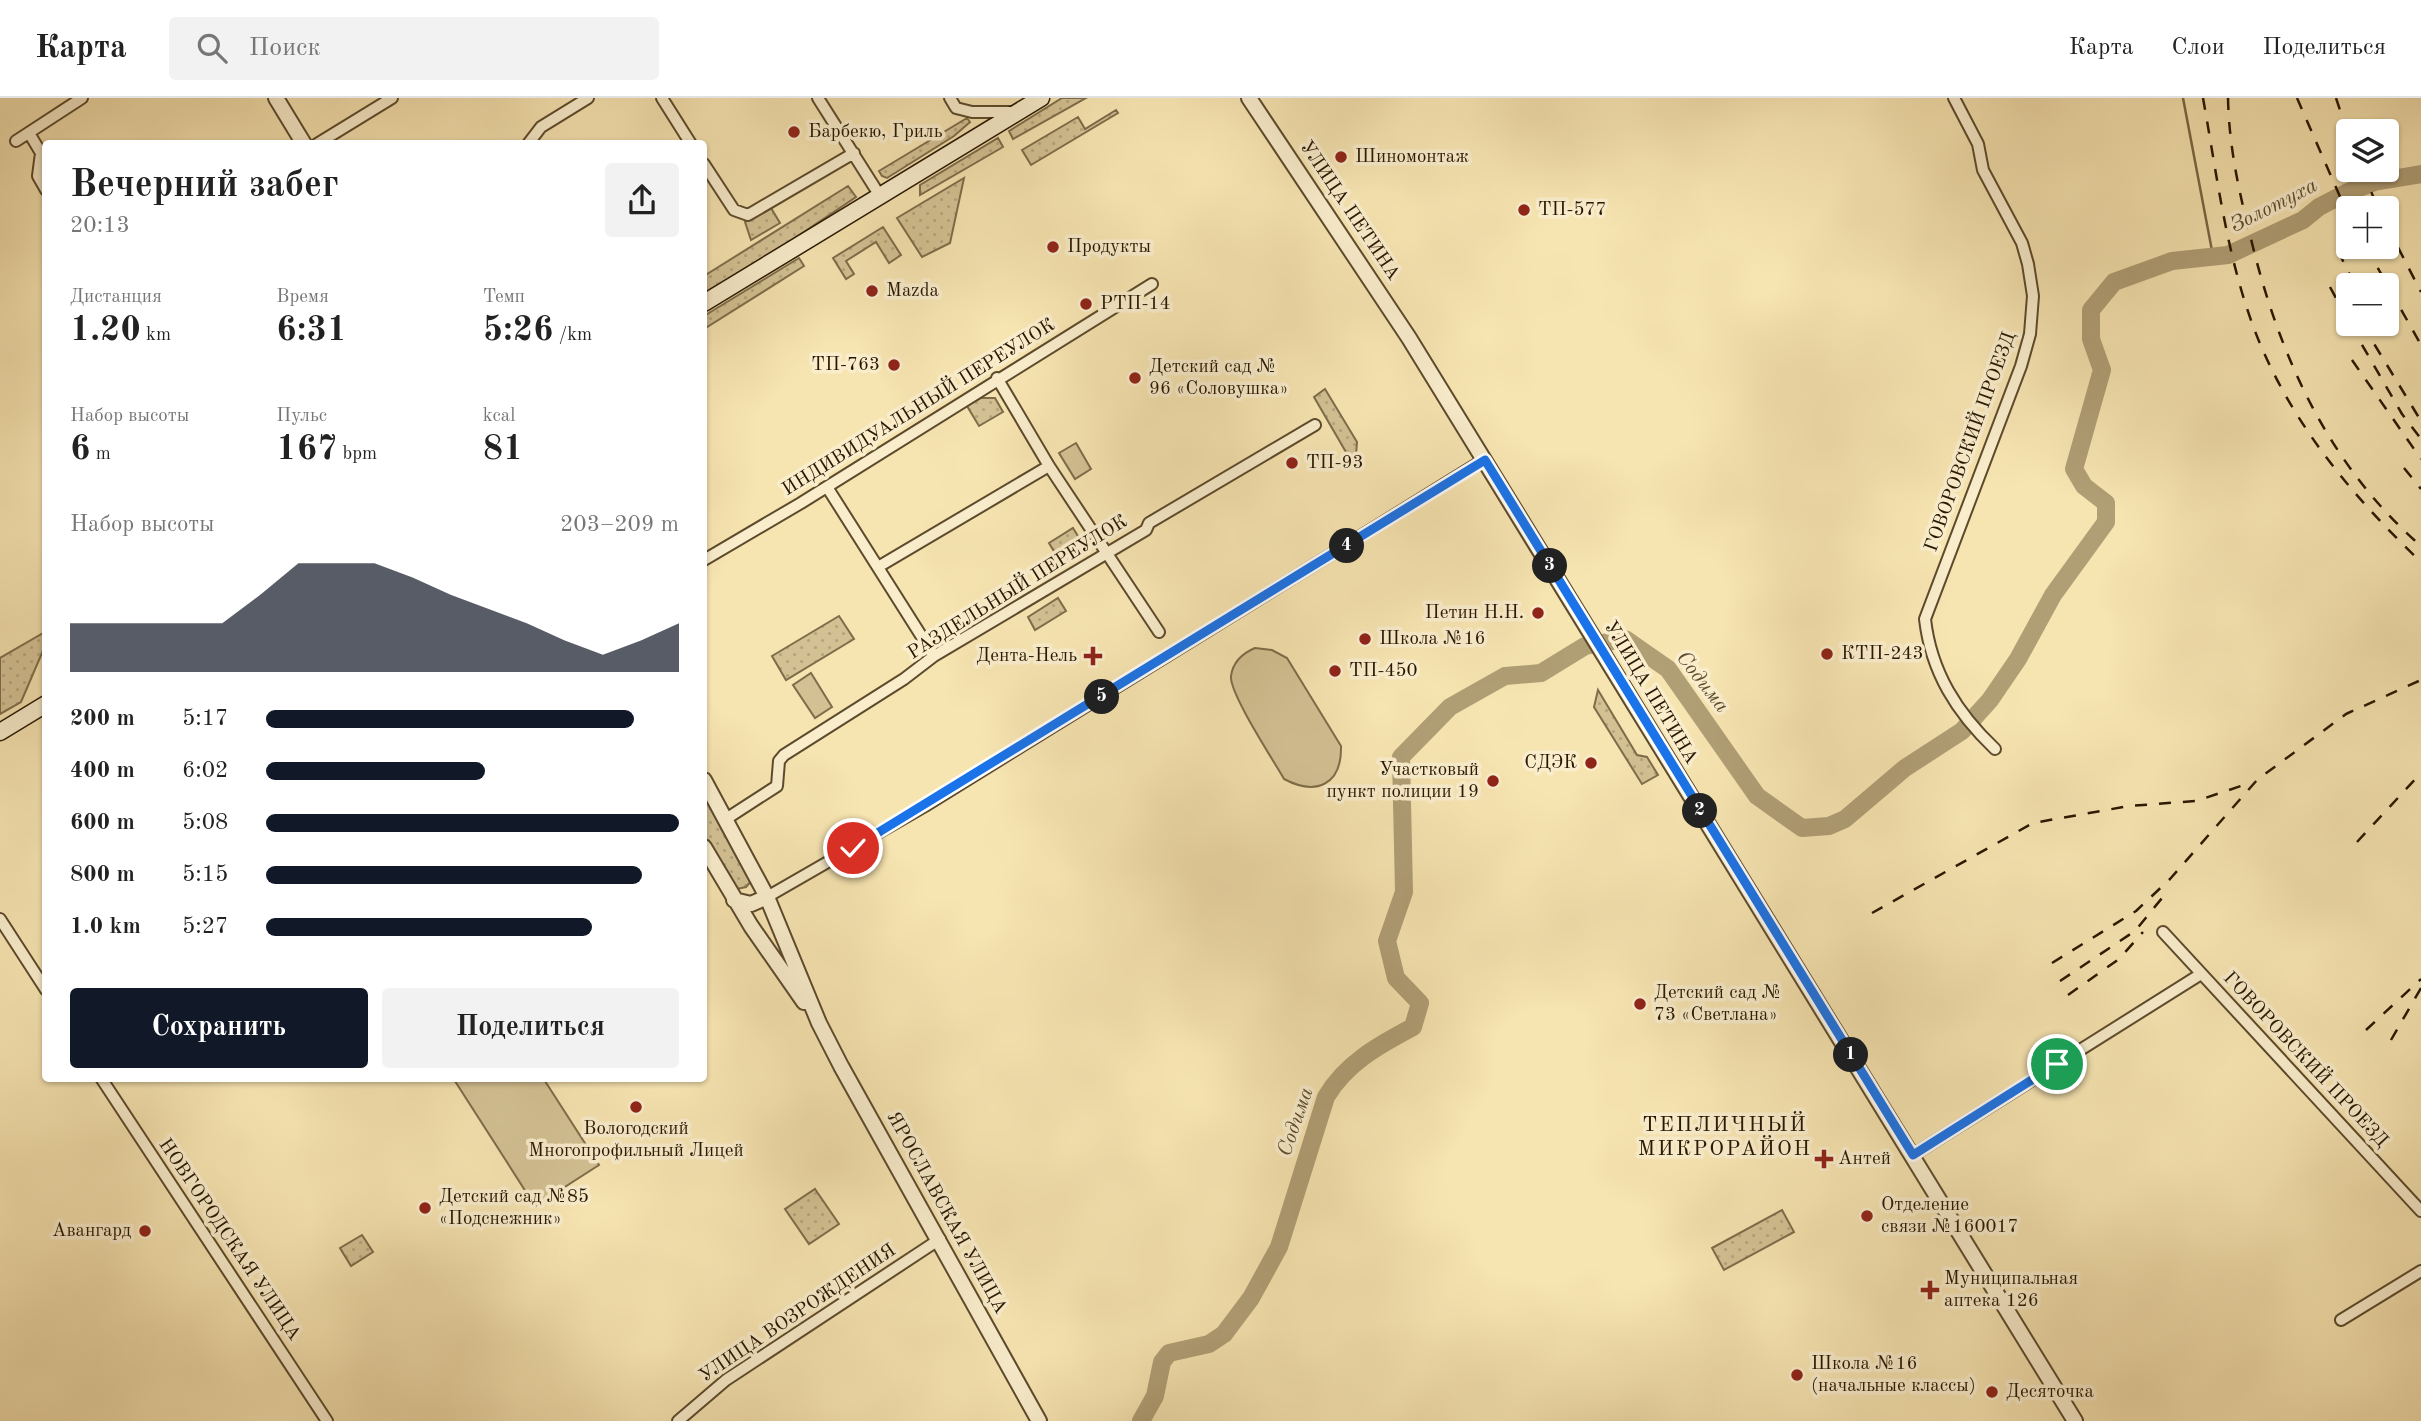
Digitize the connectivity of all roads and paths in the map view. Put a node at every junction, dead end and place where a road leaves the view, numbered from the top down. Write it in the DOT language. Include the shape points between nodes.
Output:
graph roads {
  1 [pos="82,98"];
  2 [pos="276,98"];
  3 [pos="392,98"];
  4 [pos="588,98"];
  5 [pos="662,98"];
  6 [pos="818,98"];
  7 [pos="950,98"];
  8 [pos="1041,98"];
  9 [pos="1249,98"];
  10 [pos="1954,98"];
  11 [pos="1020,111"];
  12 [pos="29,132"];
  13 [pos="302,140"];
  14 [pos="324,140"];
  15 [pos="534,140"];
  16 [pos="688,140"];
  17 [pos="16,141"];
  18 [pos="854,153"];
  19 [pos="707,169"];
  20 [pos="42,183"];
  21 [pos="880,196"];
  22 [pos="1152,284"];
  23 [pos="707,301"];
  24 [pos="997,378"];
  25 [pos="1315,425"];
  26 [pos="1485,460"];
  27 [pos="1049,466"];
  28 [pos="827,487"];
  29 [pos="1106,554"];
  30 [pos="707,558"];
  31 [pos="878,567"];
  32 [pos="1159,632"];
  33 [pos="934,656"];
  34 [pos="42,706"];
  35 [pos="0,732"];
  36 [pos="1995,749"];
  37 [pos="707,785"];
  38 [pos="726,820"];
  39 [pos="707,853"];
  40 [pos="767,897"];
  41 [pos="734,900"];
  42 [pos="0,919"];
  43 [pos="2163,932"];
  44 [pos="2201,974"];
  45 [pos="42,984"];
  46 [pos="819,1023"];
  47 [pos="104,1082"];
  48 [pos="1913,1155"];
  49 [pos="2421,1210"];
  50 [pos="940,1239"];
  51 [pos="2421,1270"];
  52 [pos="2341,1320"];
  53 [pos="327,1421"];
  54 [pos="678,1421"];
  55 [pos="1039,1421"];
  56 [pos="2075,1421"];
  1 -- 12 [label="street"];
  2 -- 13 [label="street"];
  3 -- 14 [label="street"];
  4 -- 15 [label="street" via="541,127"];
  5 -- 16 [label="street"];
  6 -- 18 [label="street"];
  7 -- 11 [label="street" via="956,108 972,112"];
  8 -- 11 [label="main road"];
  9 -- 26 [label="street, УЛИЦА ПЕТИНА" via="1378,289"];
  10 -- 36 [label="street, ГОВОРОВСКИЙ ПРОЕЗД" via="1978,144 1983,170 2022,243 2033,296 2021,366 1925,619 1936,668 1964,715"];
  11 -- 21 [label="main road"];
  12 -- 17 [label="street"];
  12 -- 20 [label="street" via="41,153 38,176"];
  18 -- 19 [label="street" via="757,212 743,215 729,204"];
  18 -- 21 [label="street"];
  21 -- 23 [label="main road"];
  22 -- 24 [label="street, ИНДИВИДУАЛЬНЫЙ ПЕРЕУЛОК"];
  24 -- 27 [label="street"];
  24 -- 28 [label="street, ИНДИВИДУАЛЬНЫЙ ПЕРЕУЛОК"];
  25 -- 29 [label="street, РАЗДЕЛЬНЫЙ ПЕРЕУЛОК" via="1149,523 1146,530"];
  26 -- 40 [label="street" via="925,806"];
  26 -- 48 [label="street, УЛИЦА ПЕТИНА"];
  27 -- 29 [label="street"];
  27 -- 31 [label="street"];
  28 -- 30 [label="street, ИНДИВИДУАЛЬНЫЙ ПЕРЕУЛОК"];
  28 -- 31 [label="street"];
  29 -- 32 [label="street"];
  29 -- 33 [label="street, РАЗДЕЛЬНЫЙ ПЕРЕУЛОК"];
  31 -- 33 [label="street"];
  33 -- 38 [label="street, РАЗДЕЛЬНЫЙ ПЕРЕУЛОК" via="783,755 777,786"];
  34 -- 35 [label="main road"];
  37 -- 38 [label="street, ЯРОСЛАВСКАЯ УЛИЦА"];
  38 -- 40 [label="street, ЯРОСЛАВСКАЯ УЛИЦА"];
  39 -- 41 [label="street, ЯРОСЛАВСКАЯ УЛИЦА"];
  40 -- 41 [label="street" via="751,904"];
  40 -- 46 [label="street, ЯРОСЛАВСКАЯ УЛИЦА"];
  41 -- 46 [label="street, ЯРОСЛАВСКАЯ УЛИЦА"];
  42 -- 45 [label="street"];
  43 -- 44 [label="street, ГОВОРОВСКИЙ ПРОЕЗД"];
  44 -- 48 [label="street"];
  44 -- 49 [label="street, ГОВОРОВСКИЙ ПРОЕЗД"];
  46 -- 50 [label="street, ЯРОСЛАВСКАЯ УЛИЦА"];
  47 -- 53 [label="street, НОВГОРОДСКАЯ УЛИЦА"];
  48 -- 56 [label="street, УЛИЦА ПЕТИНА"];
  50 -- 54 [label="street, УЛИЦА ВОЗРОЖДЕНИЯ" via="726,1380"];
  50 -- 55 [label="street, ЯРОСЛАВСКАЯ УЛИЦА"];
  51 -- 52 [label="street"];
}
